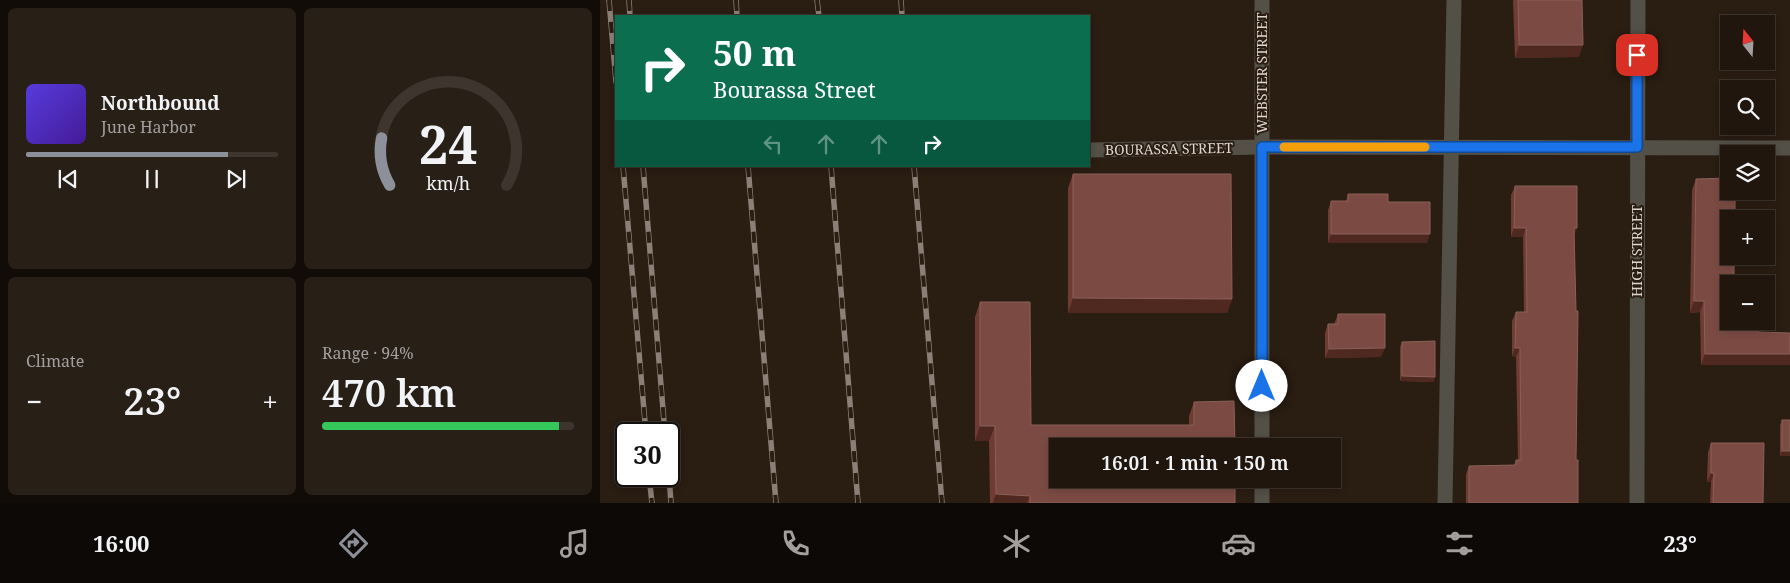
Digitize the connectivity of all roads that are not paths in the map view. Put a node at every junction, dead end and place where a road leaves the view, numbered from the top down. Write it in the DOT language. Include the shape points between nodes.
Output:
graph roads {
  1 [pos="1262,0"];
  2 [pos="1454,0"];
  3 [pos="1638,0"];
  4 [pos="1262,147"];
  5 [pos="1452,147"];
  6 [pos="1637,147"];
  7 [pos="1790,148"];
  8 [pos="1090,150"];
  9 [pos="1262,438"];
  10 [pos="1262,488"];
  11 [pos="1262,503"];
  12 [pos="1445,503"];
  13 [pos="1637,503"];
  1 -- 4 [label="street, WEBSTER STREET"];
  2 -- 5 [label="street"];
  3 -- 6 [label="street, HIGH STREET"];
  4 -- 5 [label="street, BOURASSA STREET"];
  4 -- 8 [label="street, BOURASSA STREET"];
  4 -- 9 [label="street, WEBSTER STREET"];
  5 -- 6 [label="street, BOURASSA STREET"];
  5 -- 12 [label="street"];
  6 -- 7 [label="street, BOURASSA STREET"];
  6 -- 13 [label="street, HIGH STREET"];
  10 -- 11 [label="street"];
}
